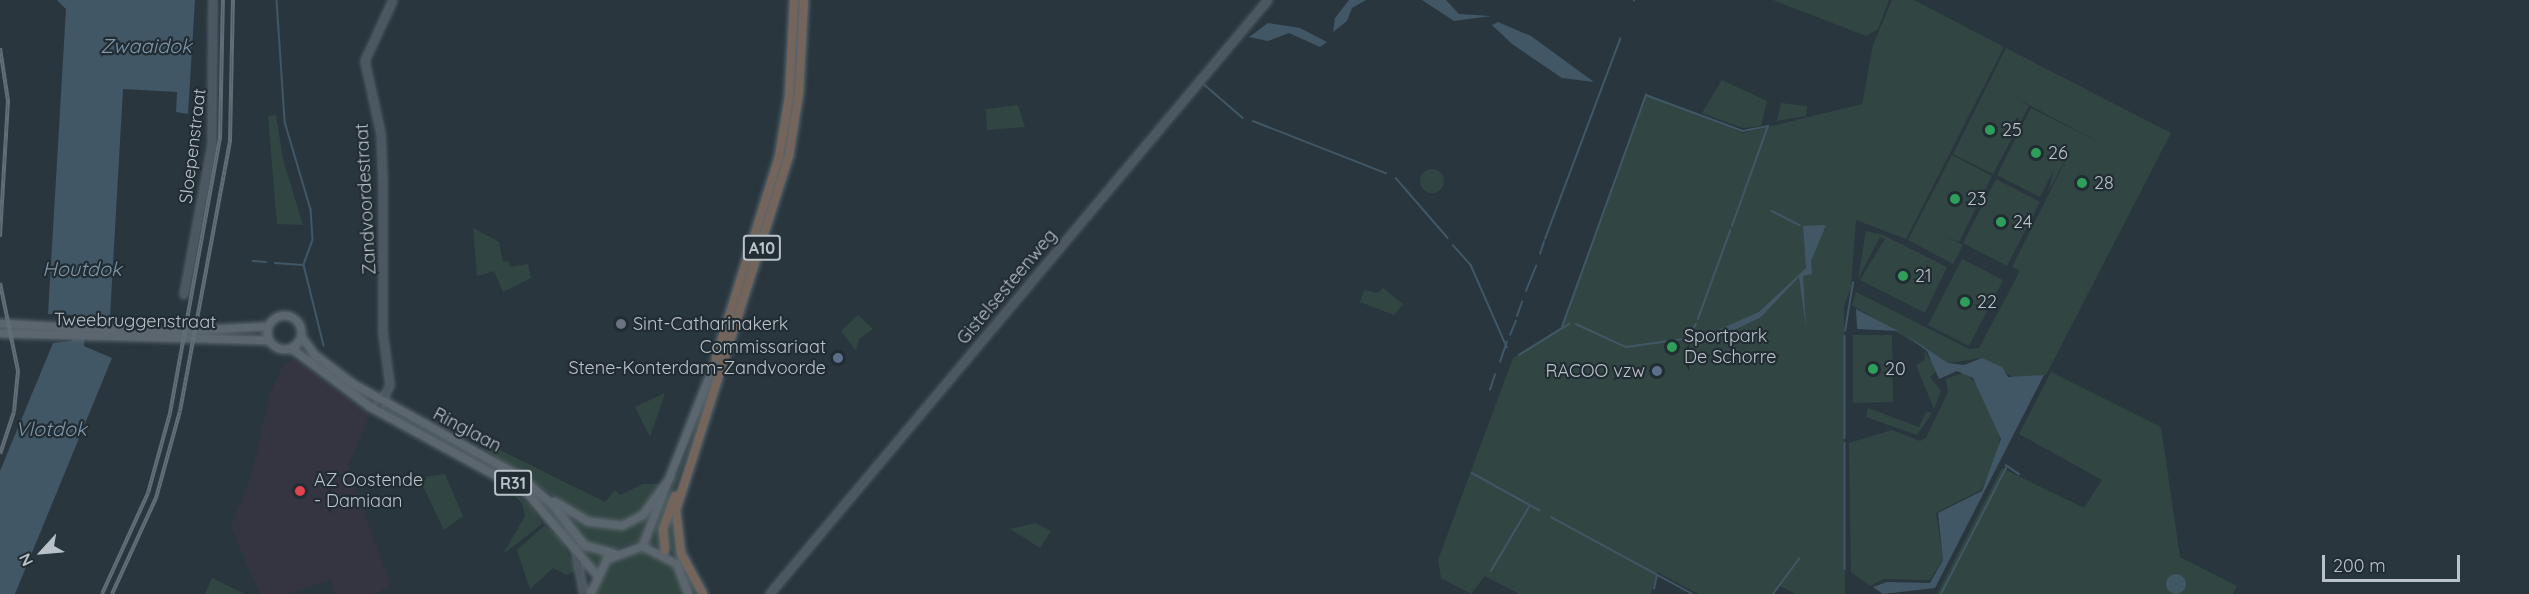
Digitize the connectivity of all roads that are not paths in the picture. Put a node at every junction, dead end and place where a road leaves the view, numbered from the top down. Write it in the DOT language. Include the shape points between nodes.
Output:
graph roads {
  1 [pos="213,0"];
  2 [pos="393,0"];
  3 [pos="794,0"];
  4 [pos="804,0"];
  5 [pos="1268,0"];
  6 [pos="184,295"];
  7 [pos="0,323"];
  8 [pos="268,326"];
  9 [pos="0,333"];
  10 [pos="301,336"];
  11 [pos="268,340"];
  12 [pos="291,348"];
  13 [pos="716,358"];
  14 [pos="382,402"];
  15 [pos="377,411"];
  16 [pos="677,467"];
  17 [pos="680,488"];
  18 [pos="540,492"];
  19 [pos="562,529"];
  20 [pos="642,546"];
  21 [pos="614,553"];
  22 [pos="667,553"];
  23 [pos="595,573"];
  24 [pos="584,594"];
  25 [pos="590,594"];
  26 [pos="688,594"];
  27 [pos="703,594"];
  28 [pos="770,594"];
  1 -- 6 [label="main road, Sloepenstraat" via="214,123"];
  2 -- 14 [label="main road, Zandvoordestraat" via="365,61 381,134 383,337 390,385"];
  3 -- 13 [label="highway, A10" via="789,97 779,157"];
  4 -- 17 [label="highway, A10" via="799,93 789,156"];
  5 -- 28 [label="main road, Gistelsesteenweg"];
  7 -- 8 [label="main road, Tweebruggenstraat / R31" via="86,325 152,332"];
  8 -- 10 [label="main road, R31" via="275,317 288,315 299,324"];
  8 -- 11 [label="main road"];
  9 -- 11 [label="main road, Tweebruggenstraat / R31"];
  10 -- 12 [label="main road"];
  10 -- 14 [label="main road, Ringlaan / R31" via="323,362"];
  11 -- 12 [label="main road, R31" via="279,349"];
  12 -- 15 [label="main road, Ringlaan / R31"];
  13 -- 16 [label="main road, A10"];
  14 -- 15 [label="main road, Zandvoordestraat"];
  14 -- 18 [label="main road, Ringlaan / R31" via="503,465"];
  15 -- 19 [label="main road, Ringlaan / R31" via="512,482"];
  16 -- 18 [label="main road, A10" via="642,515 622,525 587,521"];
  16 -- 20 [label="main road, A10"];
  17 -- 22 [label="highway, A10" via="663,529"];
  17 -- 27 [label="highway, A10" via="678,542"];
  18 -- 21 [label="main road, Ringlaan / R31" via="584,545"];
  19 -- 23 [label="main road, Ringlaan / R31"];
  19 -- 24 [label="main road" via="583,569"];
  20 -- 21 [label="main road, R31"];
  20 -- 22 [label="main road"];
  21 -- 23 [label="main road"];
  22 -- 26 [label="main road" via="682,571"];
  23 -- 25 [label="main road"];
}
